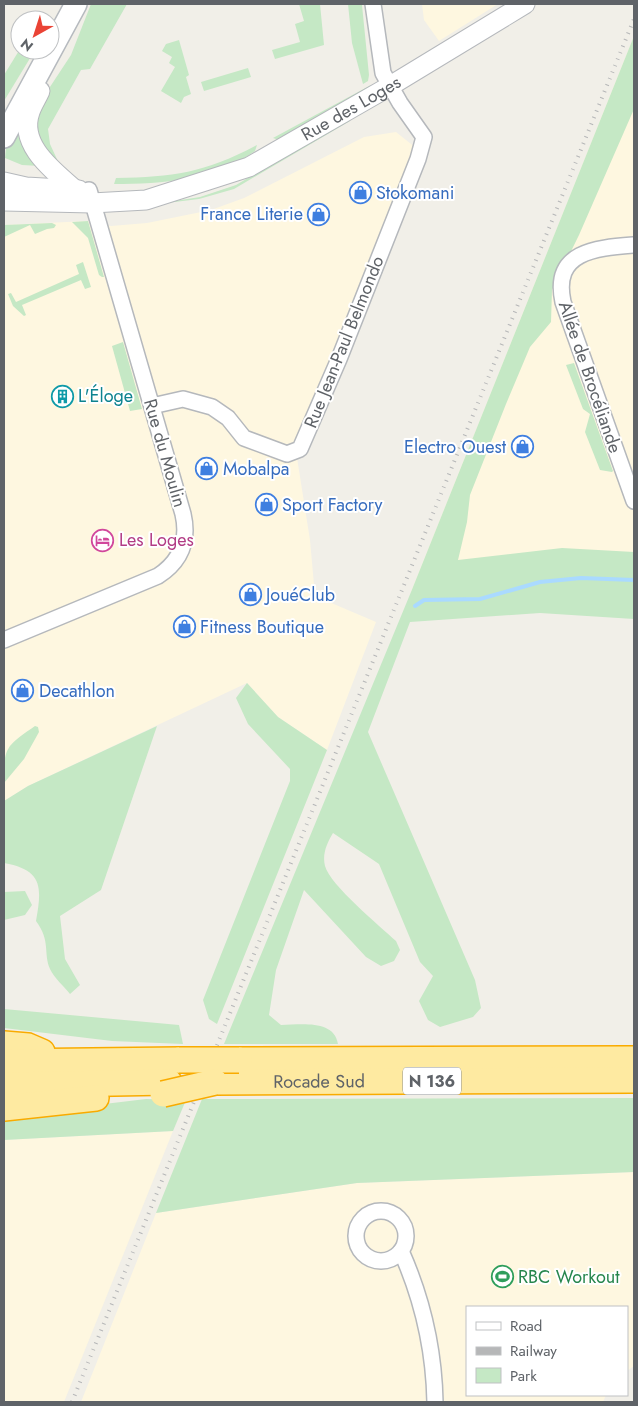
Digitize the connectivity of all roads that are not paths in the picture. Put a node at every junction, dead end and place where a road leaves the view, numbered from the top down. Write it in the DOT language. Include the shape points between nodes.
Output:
graph roads {
  1 [pos="76,4"];
  2 [pos="373,4"];
  3 [pos="525,4"];
  4 [pos="60,35"];
  5 [pos="46,60"];
  6 [pos="50,60"];
  7 [pos="390,86"];
  8 [pos="22,104"];
  9 [pos="4,122"];
  10 [pos="4,137"];
  11 [pos="4,182"];
  12 [pos="85,194"];
  13 [pos="4,201"];
  14 [pos="634,245"];
  15 [pos="152,406"];
  16 [pos="634,501"];
  17 [pos="4,640"];
  18 [pos="4,1044"];
  19 [pos="634,1059"];
  20 [pos="63,1061"];
  21 [pos="4,1062"];
  22 [pos="228,1074"];
  23 [pos="170,1079"];
  24 [pos="634,1080"];
  25 [pos="4,1085"];
  26 [pos="4,1108"];
  27 [pos="401,1251"];
  28 [pos="435,1402"];
  1 -- 4 [label="main road"];
  2 -- 7 [label="street" via="383,73"];
  3 -- 7 [label="street, Rue des Loges"];
  5 -- 8 [label="main road"];
  6 -- 12 [label="street" via="43,85 29,113 29,129 36,153"];
  7 -- 12 [label="street, Rue des Loges" via="249,167 214,180 167,192"];
  7 -- 15 [label="street, Rue Jean-Paul Belmondo" via="424,137 339,359 300,449 287,454 244,438 228,418 212,407 183,399"];
  8 -- 9 [label="main road"];
  8 -- 10 [label="main road"];
  11 -- 12 [label="street, Rue des Loges"];
  12 -- 13 [label="street, Rue des Loges"];
  12 -- 15 [label="street, Rue du Moulin"];
  14 -- 16 [label="street, Allée de Brocéliande" via="582,252 569,263 560,287"];
  15 -- 17 [label="street, Rue du Moulin" via="186,529 180,553 158,576"];
  18 -- 20 [label="highway" via="28,1046"];
  19 -- 22 [label="highway, Rocade Sud / N 136"];
  20 -- 21 [label="highway, Rocade Sud / N 136"];
  20 -- 23 [label="highway, Rocade Sud / N 136"];
  22 -- 23 [label="highway, Rocade Sud / N 136, bridge"];
  22 -- 23 [label="highway, Rocade Sud / N 136, bridge"];
  22 -- 24 [label="highway, Rocade Sud / N 136"];
  23 -- 25 [label="highway, Rocade Sud / N 136"];
  23 -- 26 [label="highway"];
  27 -- 28 [label="street" via="413,1277 428,1336"];
}
